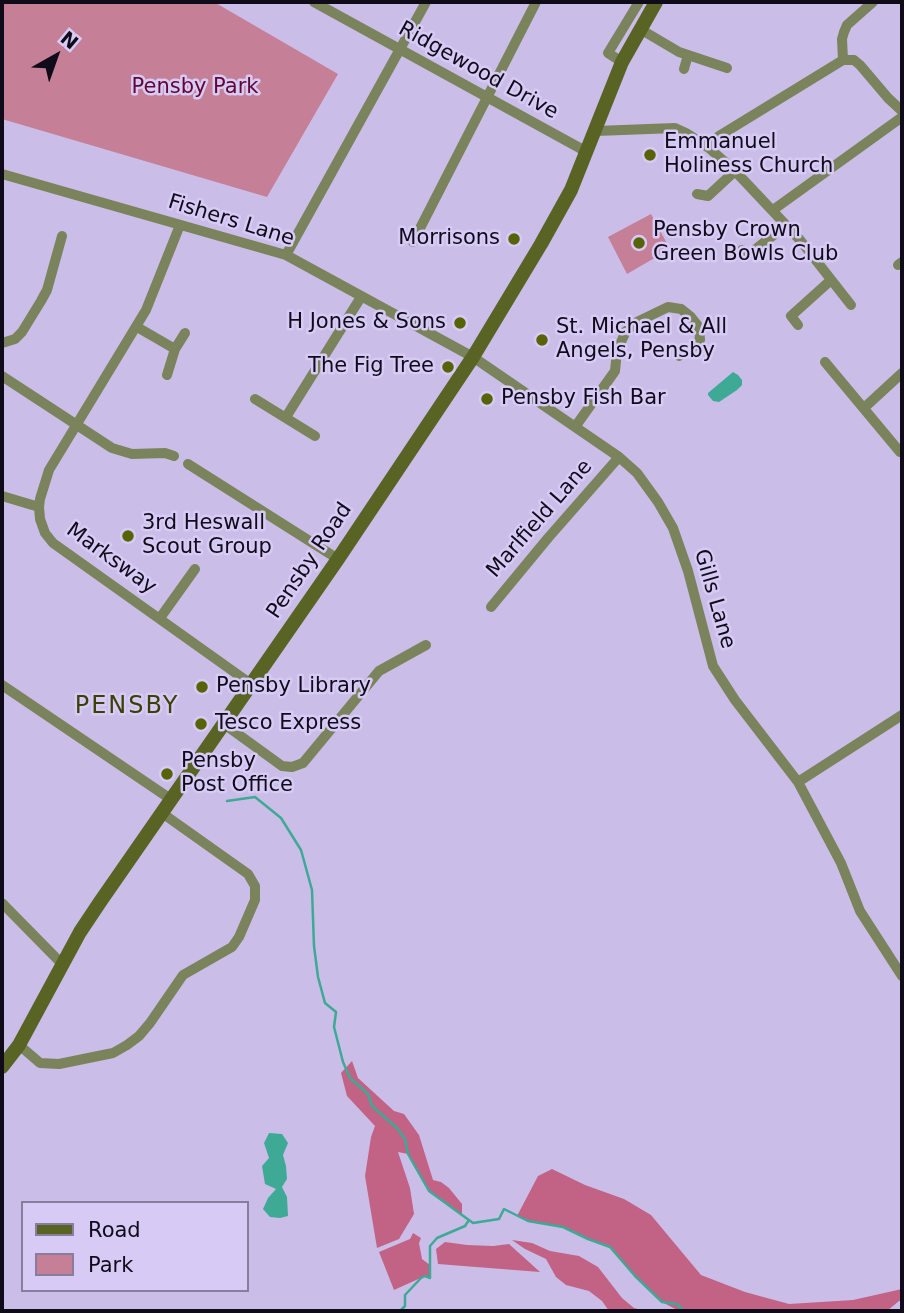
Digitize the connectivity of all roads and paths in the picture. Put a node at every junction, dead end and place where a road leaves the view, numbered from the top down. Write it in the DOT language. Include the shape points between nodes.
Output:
graph roads {
  1 [pos="314,2"];
  2 [pos="426,2"];
  3 [pos="536,2"];
  4 [pos="639,2"];
  5 [pos="655,2"];
  6 [pos="873,2"];
  7 [pos="328,5"];
  8 [pos="640,29"];
  9 [pos="400,51"];
  10 [pos="688,55"];
  11 [pos="843,60"];
  12 [pos="622,62"];
  13 [pos="727,68"];
  14 [pos="684,69"];
  15 [pos="488,98"];
  16 [pos="902,111"];
  17 [pos="902,117"];
  18 [pos="596,131"];
  19 [pos="709,148"];
  20 [pos="587,152"];
  21 [pos="736,171"];
  22 [pos="2,174"];
  23 [pos="704,198"];
  24 [pos="773,209"];
  25 [pos="180,225"];
  26 [pos="786,225"];
  27 [pos="62,236"];
  28 [pos="412,242"];
  29 [pos="749,255"];
  30 [pos="286,256"];
  31 [pos="831,280"];
  32 [pos="361,297"];
  33 [pos="851,305"];
  34 [pos="799,325"];
  35 [pos="137,327"];
  36 [pos="186,333"];
  37 [pos="700,340"];
  38 [pos="2,343"];
  39 [pos="713,343"];
  40 [pos="175,349"];
  41 [pos="679,356"];
  42 [pos="473,358"];
  43 [pos="825,362"];
  44 [pos="902,373"];
  45 [pos="167,375"];
  46 [pos="2,376"];
  47 [pos="256,399"];
  48 [pos="864,408"];
  49 [pos="286,417"];
  50 [pos="76,424"];
  51 [pos="575,427"];
  52 [pos="315,436"];
  53 [pos="900,452"];
  54 [pos="174,456"];
  55 [pos="619,457"];
  56 [pos="188,464"];
  57 [pos="2,496"];
  58 [pos="38,507"];
  59 [pos="338,559"];
  60 [pos="195,569"];
  61 [pos="491,607"];
  62 [pos="160,618"];
  63 [pos="426,645"];
  64 [pos="251,684"];
  65 [pos="2,685"];
  66 [pos="902,715"];
  67 [pos="224,724"];
  68 [pos="798,782"];
  69 [pos="172,800"];
  70 [pos="162,813"];
  71 [pos="2,903"];
  72 [pos="62,964"];
  73 [pos="902,976"];
  74 [pos="19,1045"];
  75 [pos="2,1067"];
  1 -- 7 [label="street, Ridgewood Drive"];
  2 -- 9 [label="street"];
  3 -- 15 [label="street"];
  4 -- 12 [label="street" via="608,53"];
  5 -- 8 [label="main road, Pensby Road"];
  6 -- 11 [label="street" via="844,32"];
  7 -- 9 [label="street, Ridgewood Drive"];
  8 -- 10 [label="street"];
  8 -- 12 [label="main road, Pensby Road"];
  9 -- 15 [label="street, Ridgewood Drive"];
  9 -- 30 [label="street"];
  10 -- 13 [label="street"];
  10 -- 14 [label="street"];
  11 -- 16 [label="street" via="860,65"];
  11 -- 19 [label="street" via="719,136"];
  12 -- 18 [label="main road, Pensby Road"];
  15 -- 20 [label="street, Ridgewood Drive"];
  15 -- 28 [label="street"];
  17 -- 24 [label="street"];
  18 -- 19 [label="street" via="675,128"];
  18 -- 20 [label="main road, Pensby Road"];
  19 -- 21 [label="street"];
  20 -- 42 [label="main road, Pensby Road" via="572,190"];
  21 -- 23 [label="street"];
  21 -- 24 [label="street"];
  22 -- 25 [label="street, Fishers Lane"];
  24 -- 26 [label="street"];
  25 -- 30 [label="street, Fishers Lane"];
  25 -- 35 [label="street"];
  26 -- 29 [label="street"];
  26 -- 31 [label="street"];
  27 -- 38 [label="street" via="41,301 22,332"];
  30 -- 32 [label="street, Fishers Lane"];
  31 -- 33 [label="street"];
  31 -- 34 [label="street" via="791,316"];
  32 -- 42 [label="street, Fishers Lane"];
  32 -- 49 [label="street"];
  35 -- 40 [label="street"];
  35 -- 50 [label="street"];
  36 -- 40 [label="street"];
  37 -- 39 [label="street"];
  37 -- 41 [label="street"];
  37 -- 51 [label="street" via="699,327 681,309 668,307 637,322 626,331 617,351 615,371"];
  40 -- 45 [label="street"];
  42 -- 51 [label="street, Gills Lane"];
  42 -- 59 [label="main road, Pensby Road"];
  43 -- 48 [label="street"];
  44 -- 48 [label="street"];
  46 -- 50 [label="street"];
  47 -- 49 [label="street"];
  48 -- 53 [label="street"];
  49 -- 52 [label="street"];
  50 -- 54 [label="street" via="112,448"];
  50 -- 58 [label="street" via="49,470"];
  51 -- 55 [label="street, Gills Lane"];
  55 -- 61 [label="street, Marlfield Lane"];
  55 -- 68 [label="street, Gills Lane" via="637,473 673,528 713,666"];
  56 -- 59 [label="street"];
  57 -- 58 [label="street"];
  58 -- 62 [label="street, Marksway" via="41,525 53,543"];
  59 -- 64 [label="main road, Pensby Road"];
  60 -- 62 [label="street"];
  62 -- 64 [label="street, Marksway"];
  63 -- 67 [label="street" via="379,671 303,763 282,766"];
  64 -- 67 [label="main road, Pensby Road"];
  65 -- 69 [label="street"];
  66 -- 68 [label="street"];
  67 -- 69 [label="main road, Pensby Road"];
  68 -- 73 [label="street, Gills Lane" via="841,863 860,911"];
  69 -- 70 [label="main road, Pensby Road"];
  70 -- 72 [label="main road, Pensby Road"];
  70 -- 74 [label="street" via="248,874 256,886 239,937 232,947 183,975 139,1036 113,1053 59,1065 40,1063"];
  71 -- 72 [label="street"];
  72 -- 74 [label="main road, Pensby Road"];
  74 -- 75 [label="main road, Pensby Road"];
}
